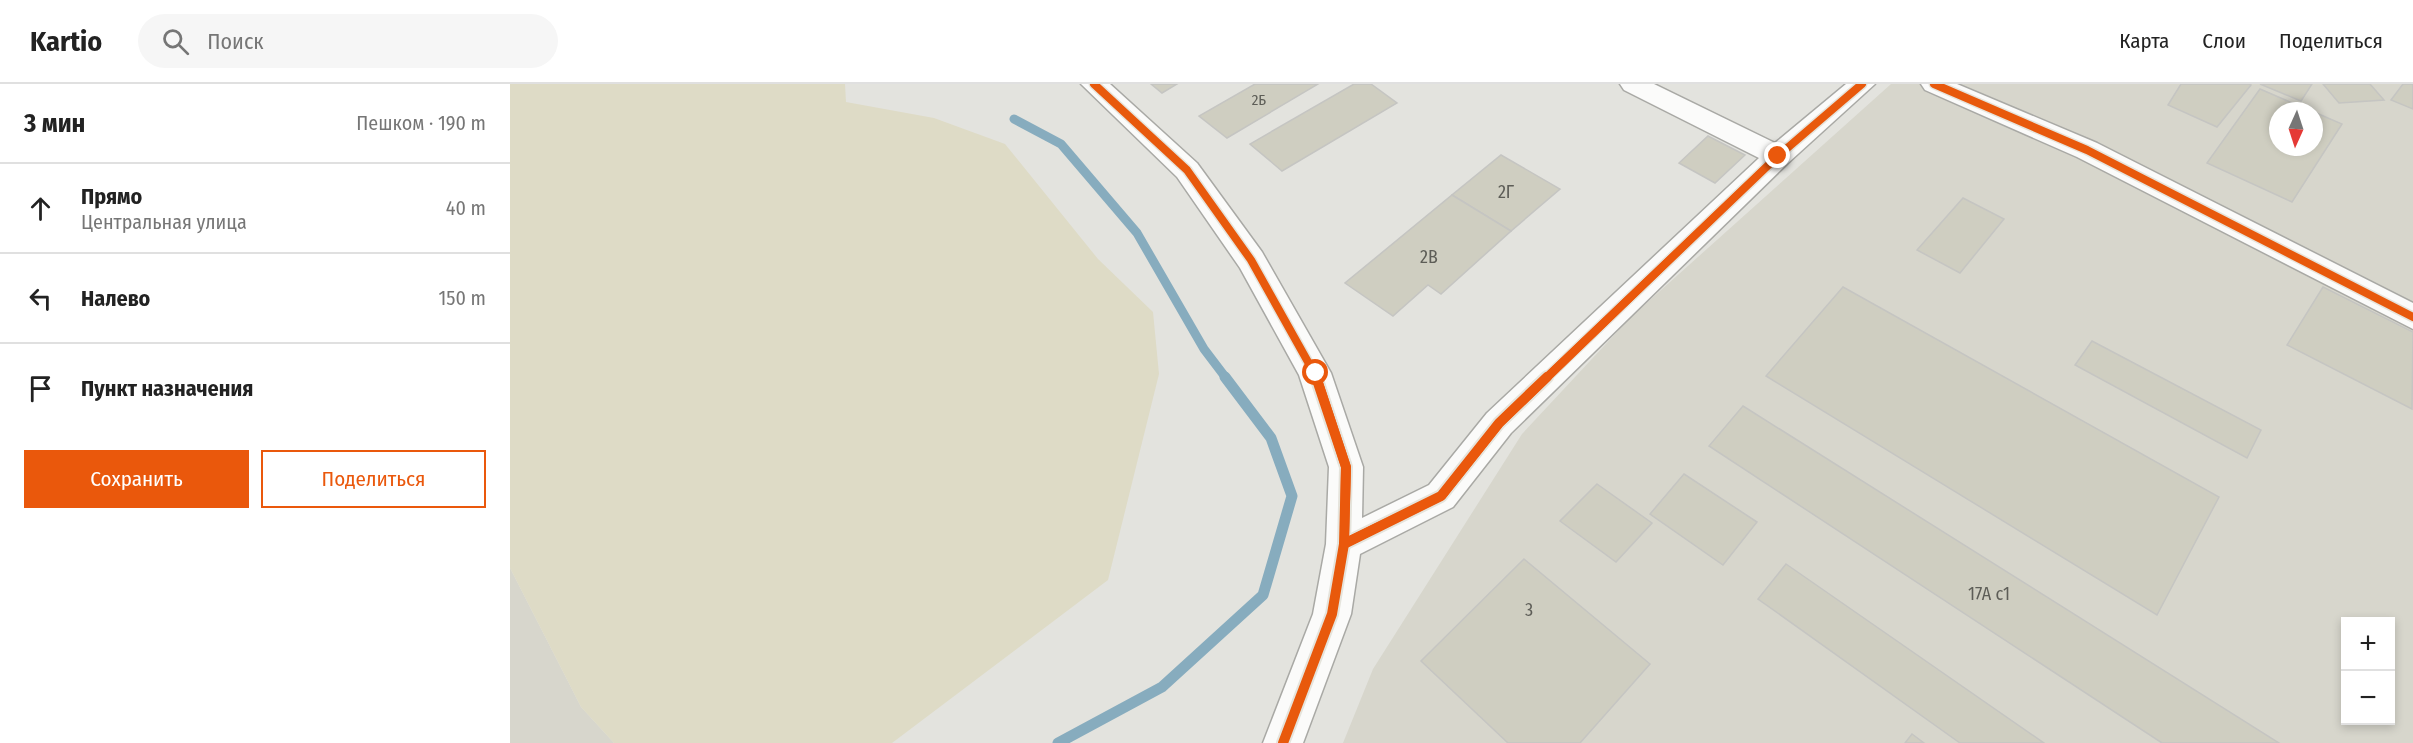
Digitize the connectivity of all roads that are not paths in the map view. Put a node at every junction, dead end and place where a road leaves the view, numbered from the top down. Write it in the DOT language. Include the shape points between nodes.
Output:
graph roads {
  1 [pos="1094,84"];
  2 [pos="1633,84"];
  3 [pos="1863,84"];
  4 [pos="1934,84"];
  5 [pos="1778,156"];
  6 [pos="2413,317"];
  7 [pos="1344,544"];
  8 [pos="1283,743"];
  1 -- 7 [label="street" via="1187,171 1251,260 1316,373 1346,467"];
  2 -- 5 [label="street"];
  3 -- 5 [label="street"];
  4 -- 6 [label="street" via="2087,150"];
  5 -- 7 [label="street" via="1499,423 1441,496"];
  7 -- 8 [label="street" via="1332,614"];
}
